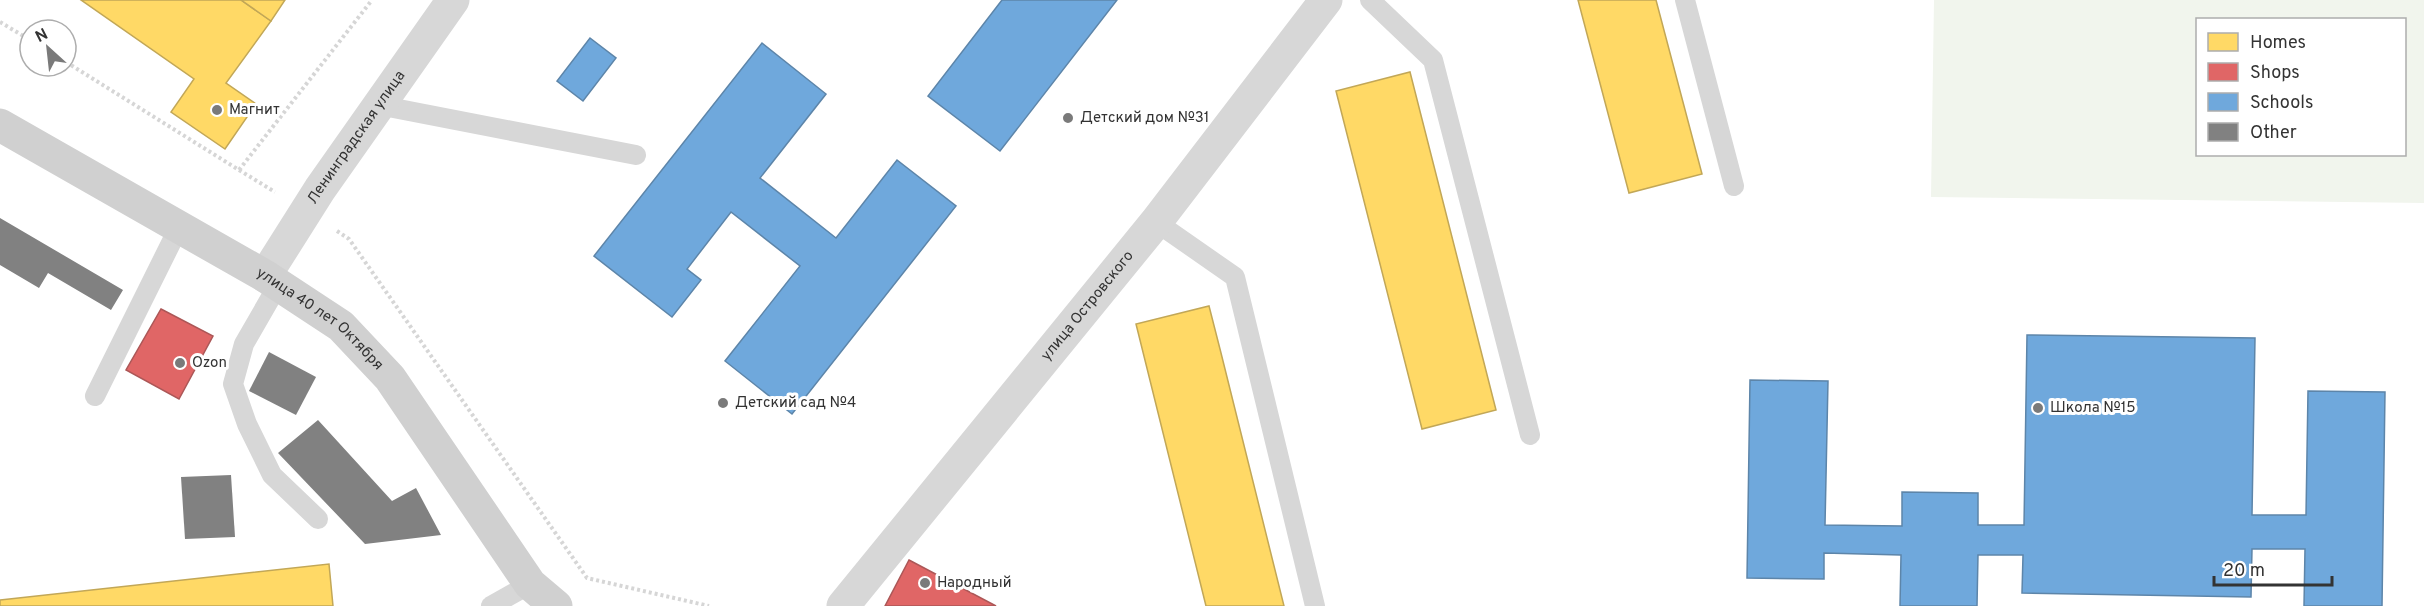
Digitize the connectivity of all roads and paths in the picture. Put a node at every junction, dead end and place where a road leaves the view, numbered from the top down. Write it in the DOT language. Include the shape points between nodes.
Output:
graph roads {
  1 [pos="372,0"];
  2 [pos="453,0"];
  3 [pos="1326,0"];
  4 [pos="1370,0"];
  5 [pos="1685,0"];
  6 [pos="0,22"];
  7 [pos="18,33"];
  8 [pos="78,69"];
  9 [pos="378,105"];
  10 [pos="0,125"];
  11 [pos="636,154"];
  12 [pos="239,170"];
  13 [pos="1734,186"];
  14 [pos="306,212"];
  15 [pos="1156,222"];
  16 [pos="179,227"];
  17 [pos="272,280"];
  18 [pos="95,396"];
  19 [pos="1530,435"];
  20 [pos="318,519"];
  21 [pos="530,584"];
  22 [pos="491,606"];
  23 [pos="556,606"];
  24 [pos="709,606"];
  25 [pos="843,606"];
  26 [pos="1315,606"];
  1 -- 12 [label="path"];
  2 -- 9 [label="street, Ленинградская улица"];
  3 -- 15 [label="street, улица Островского"];
  4 -- 19 [label="lane" via="1433,60"];
  5 -- 13 [label="lane"];
  6 -- 7 [label="path"];
  8 -- 12 [label="path"];
  9 -- 11 [label="lane"];
  9 -- 14 [label="street, Ленинградская улица"];
  10 -- 16 [label="main road, улица 40 лет Октября"];
  12 -- 14 [label="path"];
  14 -- 17 [label="street, Ленинградская улица"];
  14 -- 24 [label="path" via="349,238 587,578"];
  15 -- 25 [label="street, улица Островского"];
  15 -- 26 [label="lane" via="1235,277"];
  16 -- 17 [label="main road, улица 40 лет Октября"];
  16 -- 18 [label="lane"];
  17 -- 20 [label="lane" via="243,344 233,384 272,475"];
  17 -- 21 [label="main road, улица 40 лет Октября" via="341,326 390,378"];
  21 -- 22 [label="lane"];
  21 -- 23 [label="main road, улица 40 лет Октября"];
}
